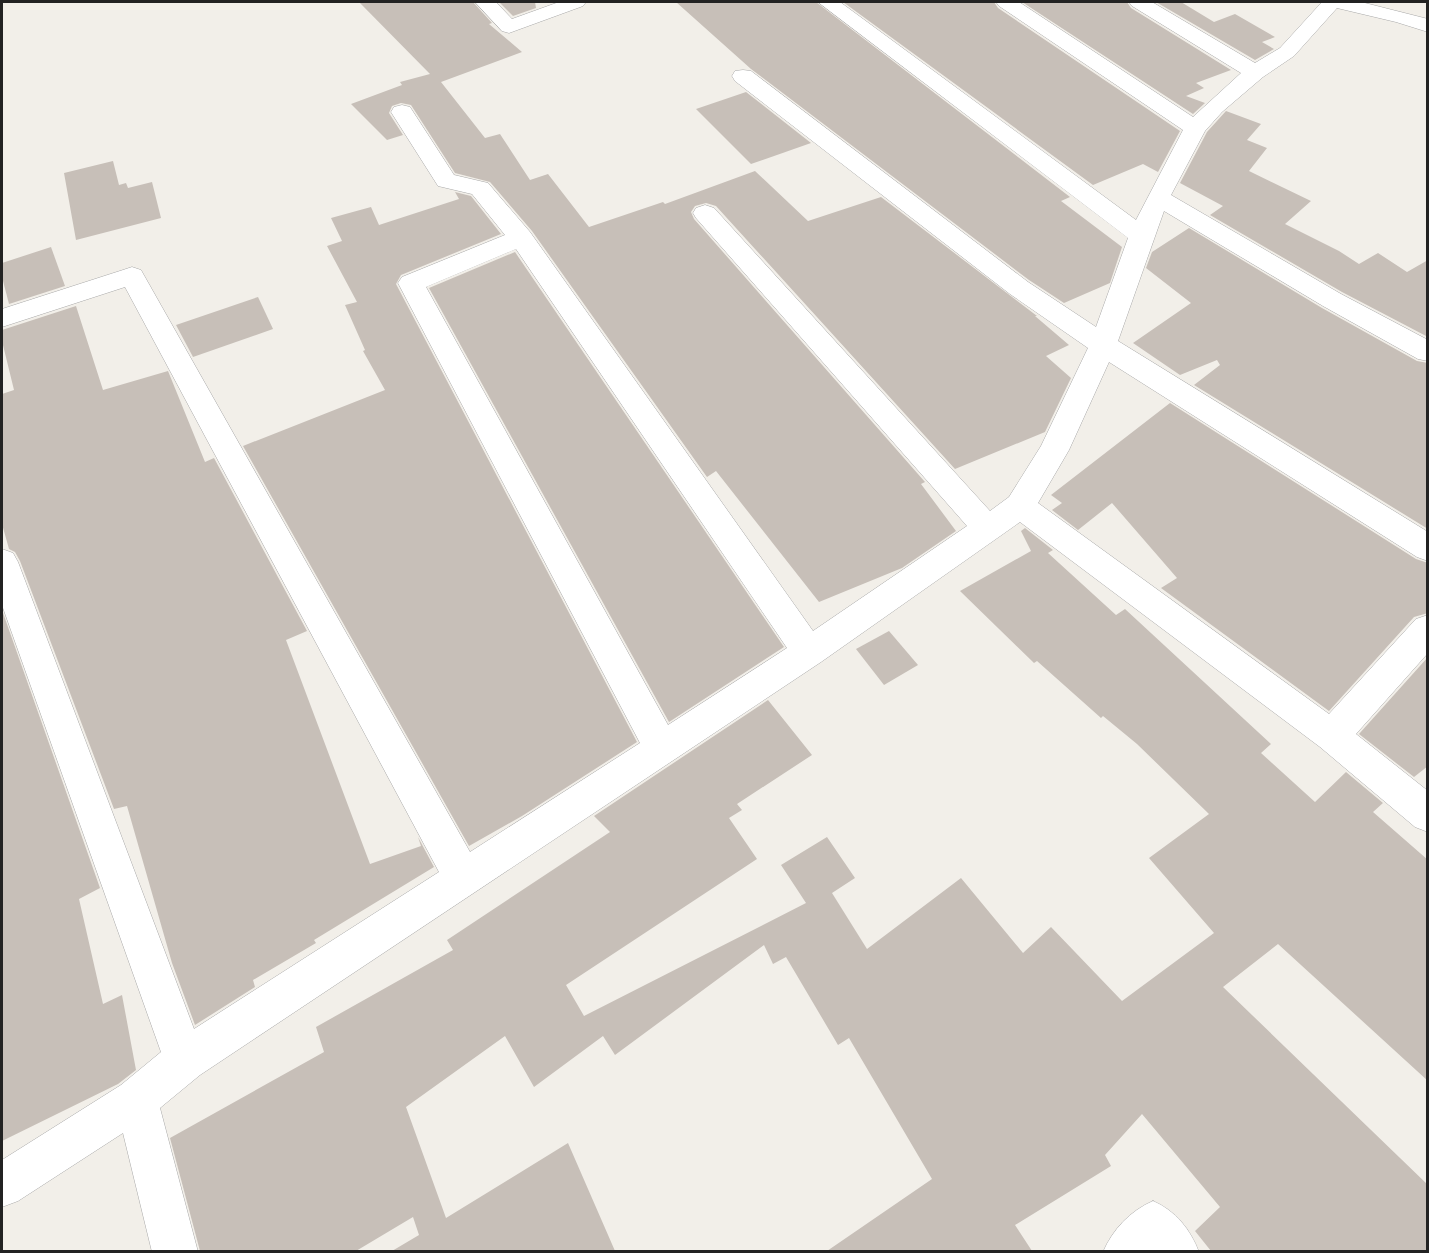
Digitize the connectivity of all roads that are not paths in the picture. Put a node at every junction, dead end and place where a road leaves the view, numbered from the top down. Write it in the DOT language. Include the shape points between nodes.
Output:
graph roads {
  1 [pos="485,2"];
  2 [pos="576,2"];
  3 [pos="828,2"];
  4 [pos="1006,2"];
  5 [pos="1138,2"];
  6 [pos="1332,2"];
  7 [pos="1337,2"];
  8 [pos="1428,26"];
  9 [pos="1255,72"];
  10 [pos="743,76"];
  11 [pos="402,112"];
  12 [pos="1196,128"];
  13 [pos="1158,197"];
  14 [pos="705,213"];
  15 [pos="1141,236"];
  16 [pos="521,238"];
  17 [pos="2,318"];
  18 [pos="1103,345"];
  19 [pos="1428,352"];
  20 [pos="1020,506"];
  21 [pos="987,528"];
  22 [pos="1428,548"];
  23 [pos="2,562"];
  24 [pos="1428,629"];
  25 [pos="809,652"];
  26 [pos="1332,736"];
  27 [pos="662,749"];
  28 [pos="1428,814"];
  29 [pos="464,879"];
  30 [pos="185,1060"];
  31 [pos="136,1100"];
  32 [pos="2,1185"];
  33 [pos="175,1251"];
  34 [pos="1126,1251"];
  35 [pos="1176,1251"];
  1 -- 2 [label="street" via="509,27"];
  3 -- 15 [label="street"];
  4 -- 12 [label="street"];
  5 -- 9 [label="street"];
  6 -- 9 [label="street" via="1287,52"];
  7 -- 8 [label="street"];
  9 -- 12 [label="street"];
  10 -- 18 [label="street" via="1019,288"];
  11 -- 16 [label="street" via="446,181 480,188"];
  12 -- 13 [label="street"];
  13 -- 15 [label="street"];
  13 -- 19 [label="street"];
  14 -- 21 [label="street"];
  15 -- 18 [label="street"];
  16 -- 25 [label="street"];
  16 -- 27 [label="street" via="411,283"];
  17 -- 29 [label="street" via="132,276"];
  18 -- 20 [label="street" via="1054,450"];
  18 -- 22 [label="street"];
  20 -- 21 [label="street"];
  20 -- 26 [label="street"];
  21 -- 25 [label="street"];
  23 -- 30 [label="street"];
  24 -- 26 [label="street"];
  25 -- 27 [label="street"];
  26 -- 28 [label="street"];
  27 -- 29 [label="street"];
  29 -- 30 [label="street"];
  30 -- 31 [label="street"];
  31 -- 32 [label="street"];
  31 -- 33 [label="street"];
  34 -- 35 [label="street" via="1153,1224"];
}
